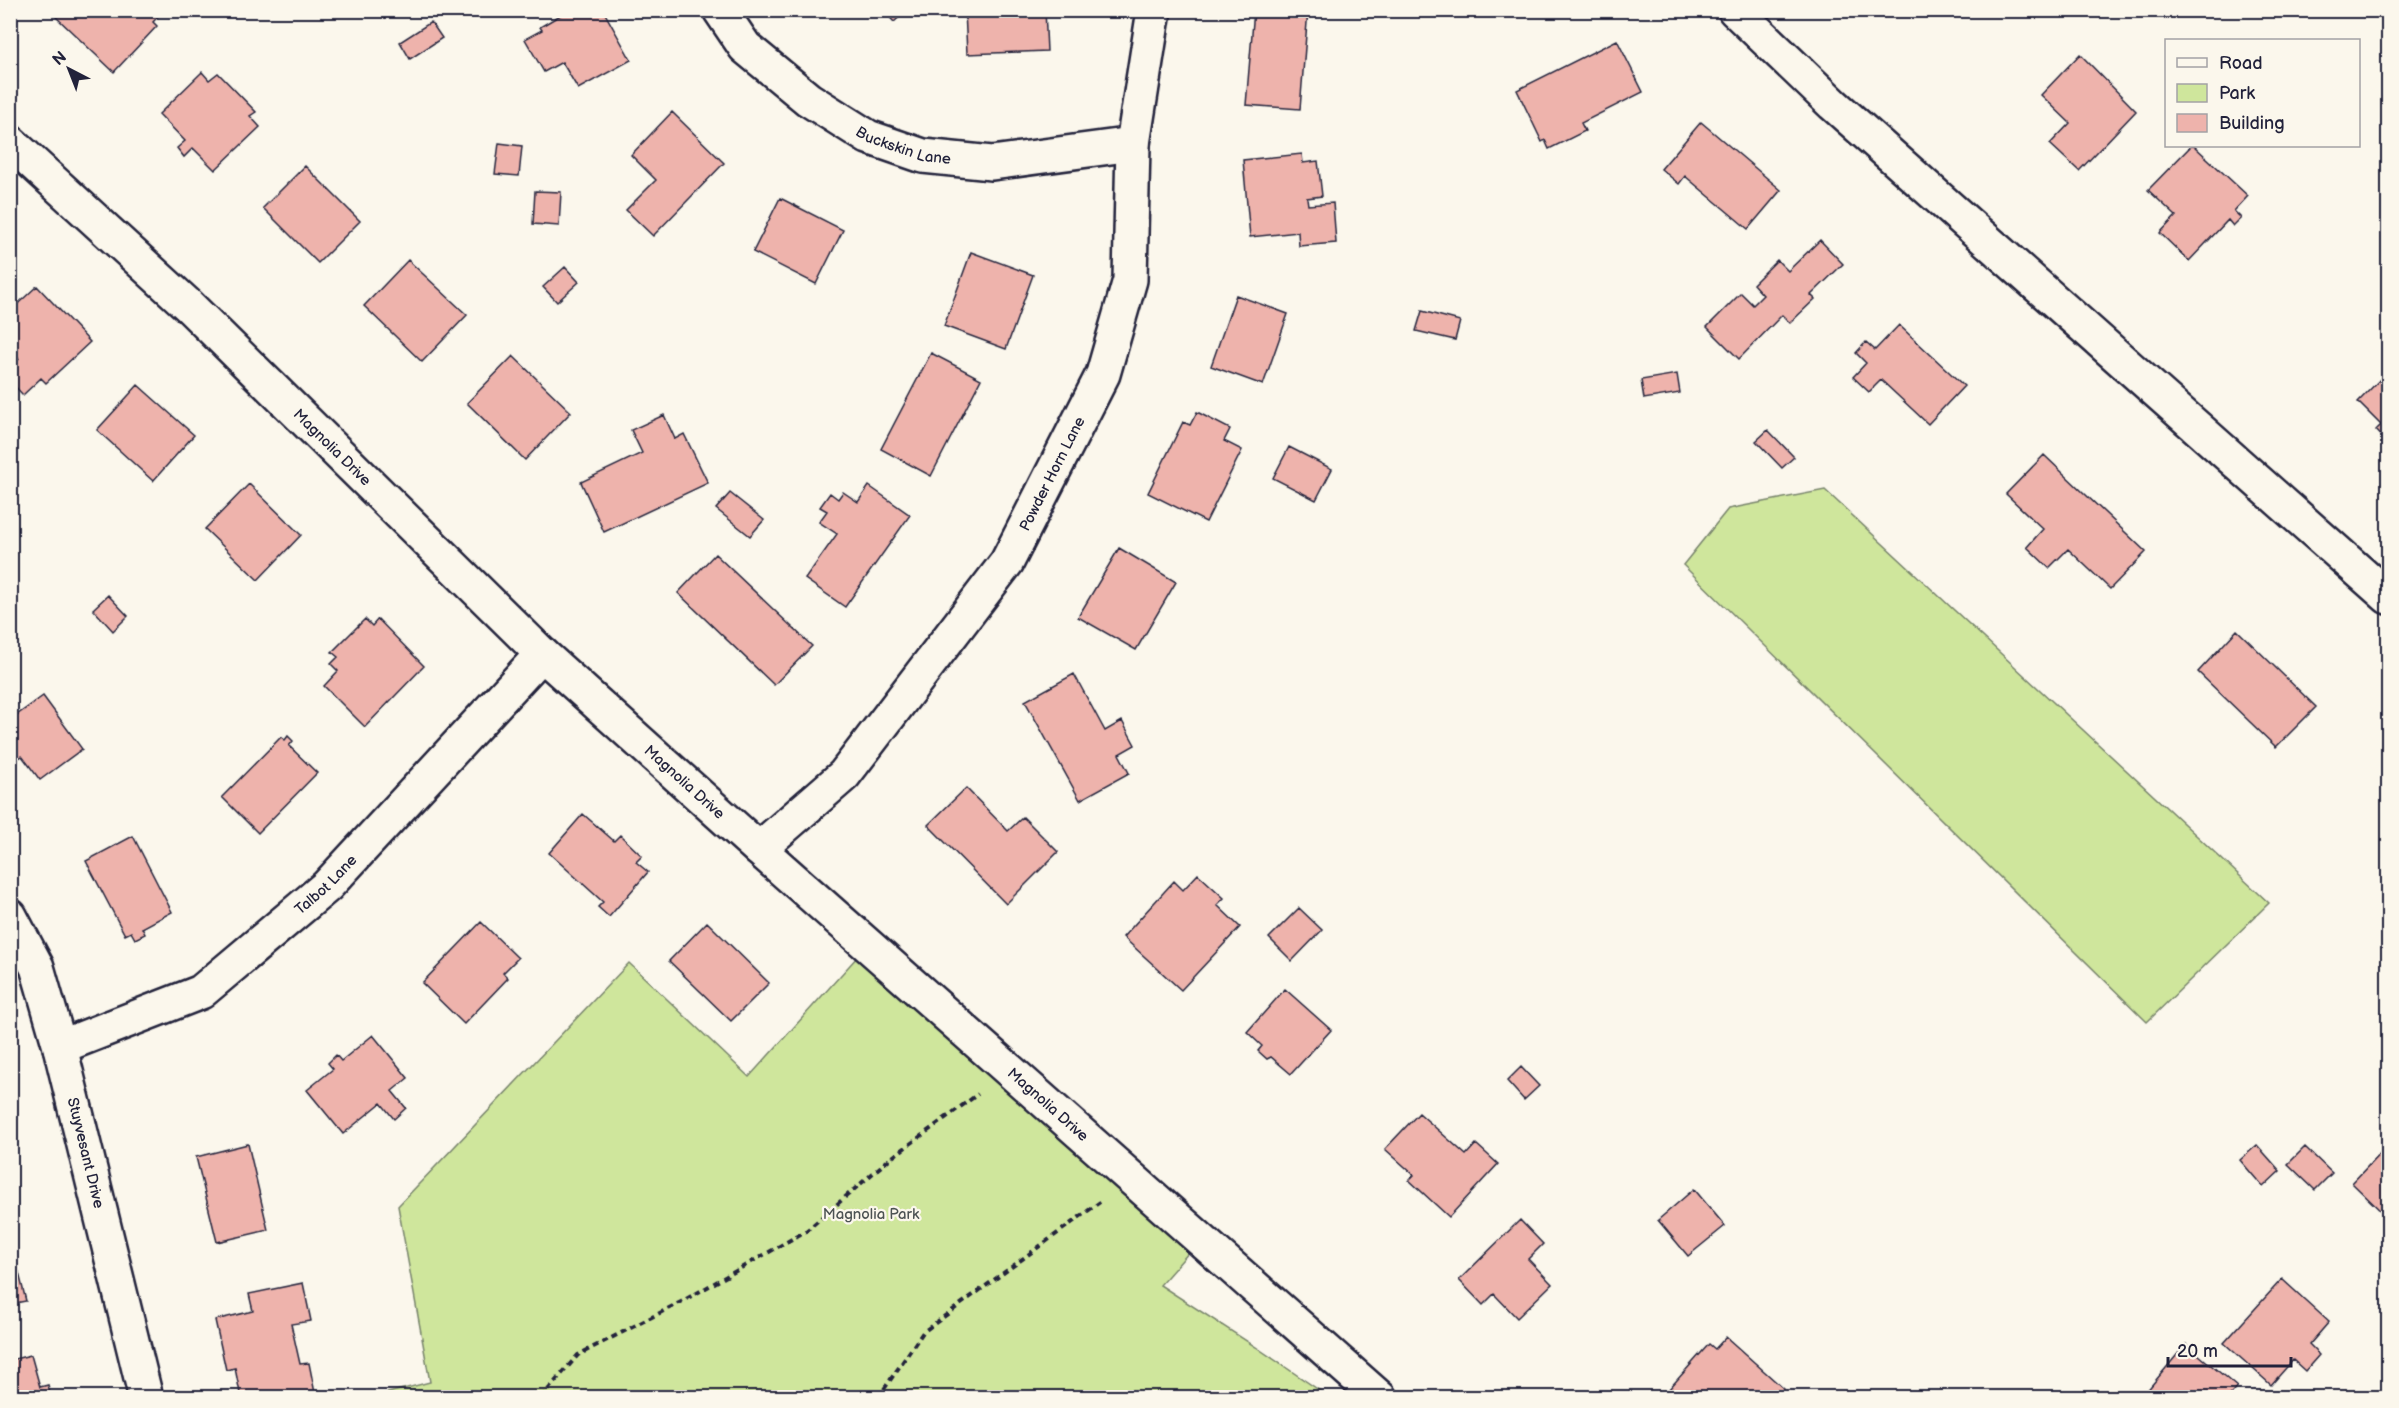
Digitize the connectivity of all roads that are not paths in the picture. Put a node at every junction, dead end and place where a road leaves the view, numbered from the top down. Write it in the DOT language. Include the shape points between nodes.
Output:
graph roads {
  1 [pos="720,10"];
  2 [pos="1154,10"];
  3 [pos="1735,10"];
  4 [pos="10,142"];
  5 [pos="1133,144"];
  6 [pos="2388,597"];
  7 [pos="542,654"];
  8 [pos="759,849"];
  9 [pos="10,916"];
  10 [pos="60,1047"];
  11 [pos="146,1398"];
  12 [pos="1380,1398"];
  1 -- 5 [label="street, Buckskin Lane" via="745,47 808,99 868,137 922,156 992,163"];
  2 -- 5 [label="street, Powder Horn Lane"];
  3 -- 6 [label="street" via="1833,104"];
  4 -- 7 [label="street, Magnolia Drive" via="189,306"];
  5 -- 8 [label="street, Powder Horn Lane" via="1130,280 1103,374 1007,562 844,775"];
  7 -- 8 [label="street, Magnolia Drive"];
  7 -- 10 [label="street, Talbot Lane" via="327,886 201,992"];
  8 -- 12 [label="street, Magnolia Drive"];
  9 -- 10 [label="street, Stuyvesant Drive" via="37,968"];
  10 -- 11 [label="street, Stuyvesant Drive"];
}
